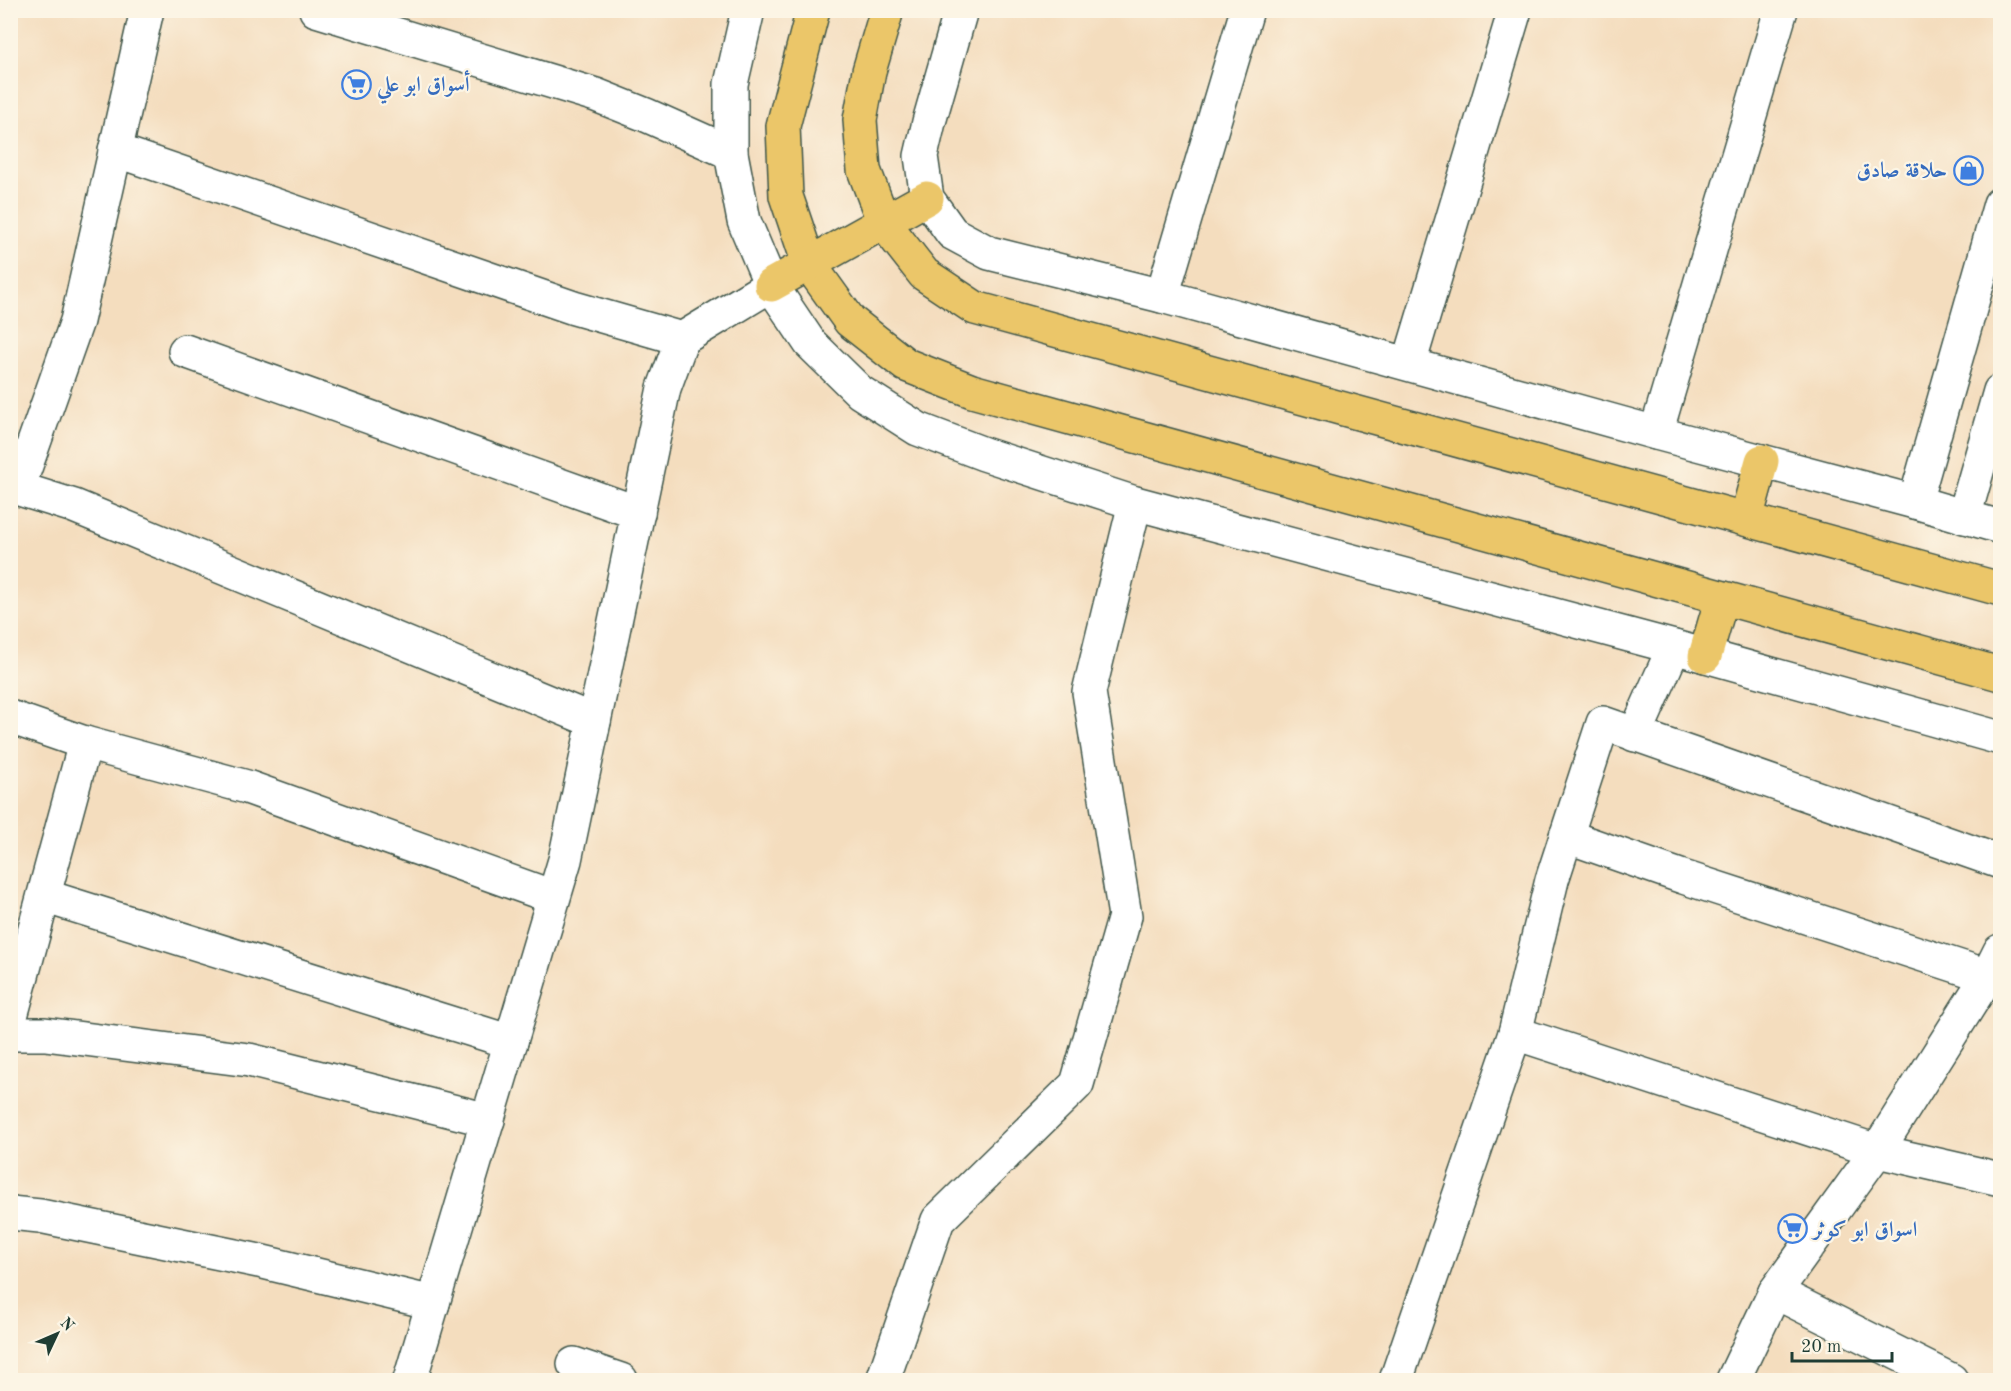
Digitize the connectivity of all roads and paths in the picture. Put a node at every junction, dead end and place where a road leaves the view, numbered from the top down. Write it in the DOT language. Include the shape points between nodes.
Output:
graph roads {
  1 [pos="147,10"];
  2 [pos="316,10"];
  3 [pos="748,10"];
  4 [pos="813,10"];
  5 [pos="887,10"];
  6 [pos="961,10"];
  7 [pos="1247,10"];
  8 [pos="1515,10"];
  9 [pos="1781,10"];
  10 [pos="115,150"];
  11 [pos="730,153"];
  12 [pos="927,198"];
  13 [pos="2001,204"];
  14 [pos="884,222"];
  15 [pos="809,264"];
  16 [pos="771,285"];
  17 [pos="1162,296"];
  18 [pos="682,339"];
  19 [pos="185,351"];
  20 [pos="1409,364"];
  21 [pos="2001,391"];
  22 [pos="1936,428"];
  23 [pos="1656,433"];
  24 [pos="1986,442"];
  25 [pos="1762,461"];
  26 [pos="14,487"];
  27 [pos="1915,502"];
  28 [pos="1135,503"];
  29 [pos="638,513"];
  30 [pos="1964,517"];
  31 [pos="1746,519"];
  32 [pos="2001,527"];
  33 [pos="2001,589"];
  34 [pos="1722,598"];
  35 [pos="1689,652"];
  36 [pos="2001,674"];
  37 [pos="10,717"];
  38 [pos="594,721"];
  39 [pos="1635,735"];
  40 [pos="2001,738"];
  41 [pos="86,743"];
  42 [pos="1566,836"];
  43 [pos="2001,862"];
  44 [pos="44,896"];
  45 [pos="554,897"];
  46 [pos="1996,969"];
  47 [pos="10,1020"];
  48 [pos="1515,1033"];
  49 [pos="10,1034"];
  50 [pos="511,1042"];
  51 [pos="488,1120"];
  52 [pos="1877,1151"];
  53 [pos="2001,1179"];
  54 [pos="10,1213"];
  55 [pos="1775,1292"];
  56 [pos="433,1303"];
  57 [pos="574,1364"];
  58 [pos="410,1380"];
  59 [pos="621,1380"];
  60 [pos="883,1380"];
  61 [pos="1398,1380"];
  62 [pos="1733,1380"];
  63 [pos="1951,1380"];
  1 -- 10 [label="street"];
  2 -- 11 [label="street" via="596,95"];
  3 -- 11 [label="street" via="731,84"];
  4 -- 15 [label="main road" via="783,126 786,196"];
  5 -- 14 [label="main road" via="860,120 864,170"];
  6 -- 12 [label="street" via="921,156"];
  7 -- 17 [label="street"];
  8 -- 20 [label="street"];
  9 -- 23 [label="street"];
  10 -- 18 [label="street" via="574,308"];
  10 -- 26 [label="street" via="77,321"];
  11 -- 16 [label="street" via="744,221"];
  12 -- 14 [label="main road"];
  12 -- 17 [label="street" via="952,233 989,253"];
  13 -- 22 [label="street"];
  14 -- 15 [label="main road"];
  14 -- 31 [label="main road" via="924,274 975,308"];
  15 -- 16 [label="main road"];
  15 -- 34 [label="main road" via="850,321 906,365 972,391"];
  16 -- 18 [label="street"];
  16 -- 28 [label="street" via="818,351 860,392 918,429"];
  17 -- 20 [label="street"];
  18 -- 29 [label="street" via="664,387"];
  19 -- 29 [label="street"];
  20 -- 23 [label="street"];
  21 -- 24 [label="street"];
  22 -- 24 [label="street"];
  22 -- 27 [label="street"];
  23 -- 25 [label="street"];
  24 -- 30 [label="street"];
  25 -- 27 [label="street"];
  25 -- 31 [label="main road"];
  26 -- 38 [label="street" via="74,506"];
  27 -- 30 [label="street"];
  28 -- 35 [label="street"];
  28 -- 60 [label="street" via="1089,692 1125,916 1077,1084 938,1220"];
  29 -- 38 [label="street"];
  30 -- 32 [label="street"];
  31 -- 33 [label="main road"];
  34 -- 35 [label="main road"];
  34 -- 36 [label="main road"];
  35 -- 39 [label="street"];
  35 -- 40 [label="street"];
  37 -- 41 [label="street"];
  38 -- 45 [label="street"];
  39 -- 42 [label="street" via="1603,723"];
  39 -- 43 [label="street"];
  41 -- 44 [label="street"];
  41 -- 45 [label="street" via="247,787"];
  42 -- 46 [label="street" via="1683,877"];
  42 -- 48 [label="street"];
  44 -- 47 [label="street"];
  44 -- 50 [label="street"];
  45 -- 50 [label="street"];
  46 -- 52 [label="street"];
  48 -- 52 [label="street"];
  48 -- 61 [label="street"];
  49 -- 51 [label="street" via="45,1034 249,1060"];
  50 -- 51 [label="street"];
  51 -- 56 [label="street"];
  52 -- 53 [label="street"];
  52 -- 55 [label="street"];
  54 -- 56 [label="street" via="259,1261"];
  55 -- 62 [label="street"];
  55 -- 63 [label="street"];
  56 -- 58 [label="street"];
  57 -- 59 [label="street"];
}
